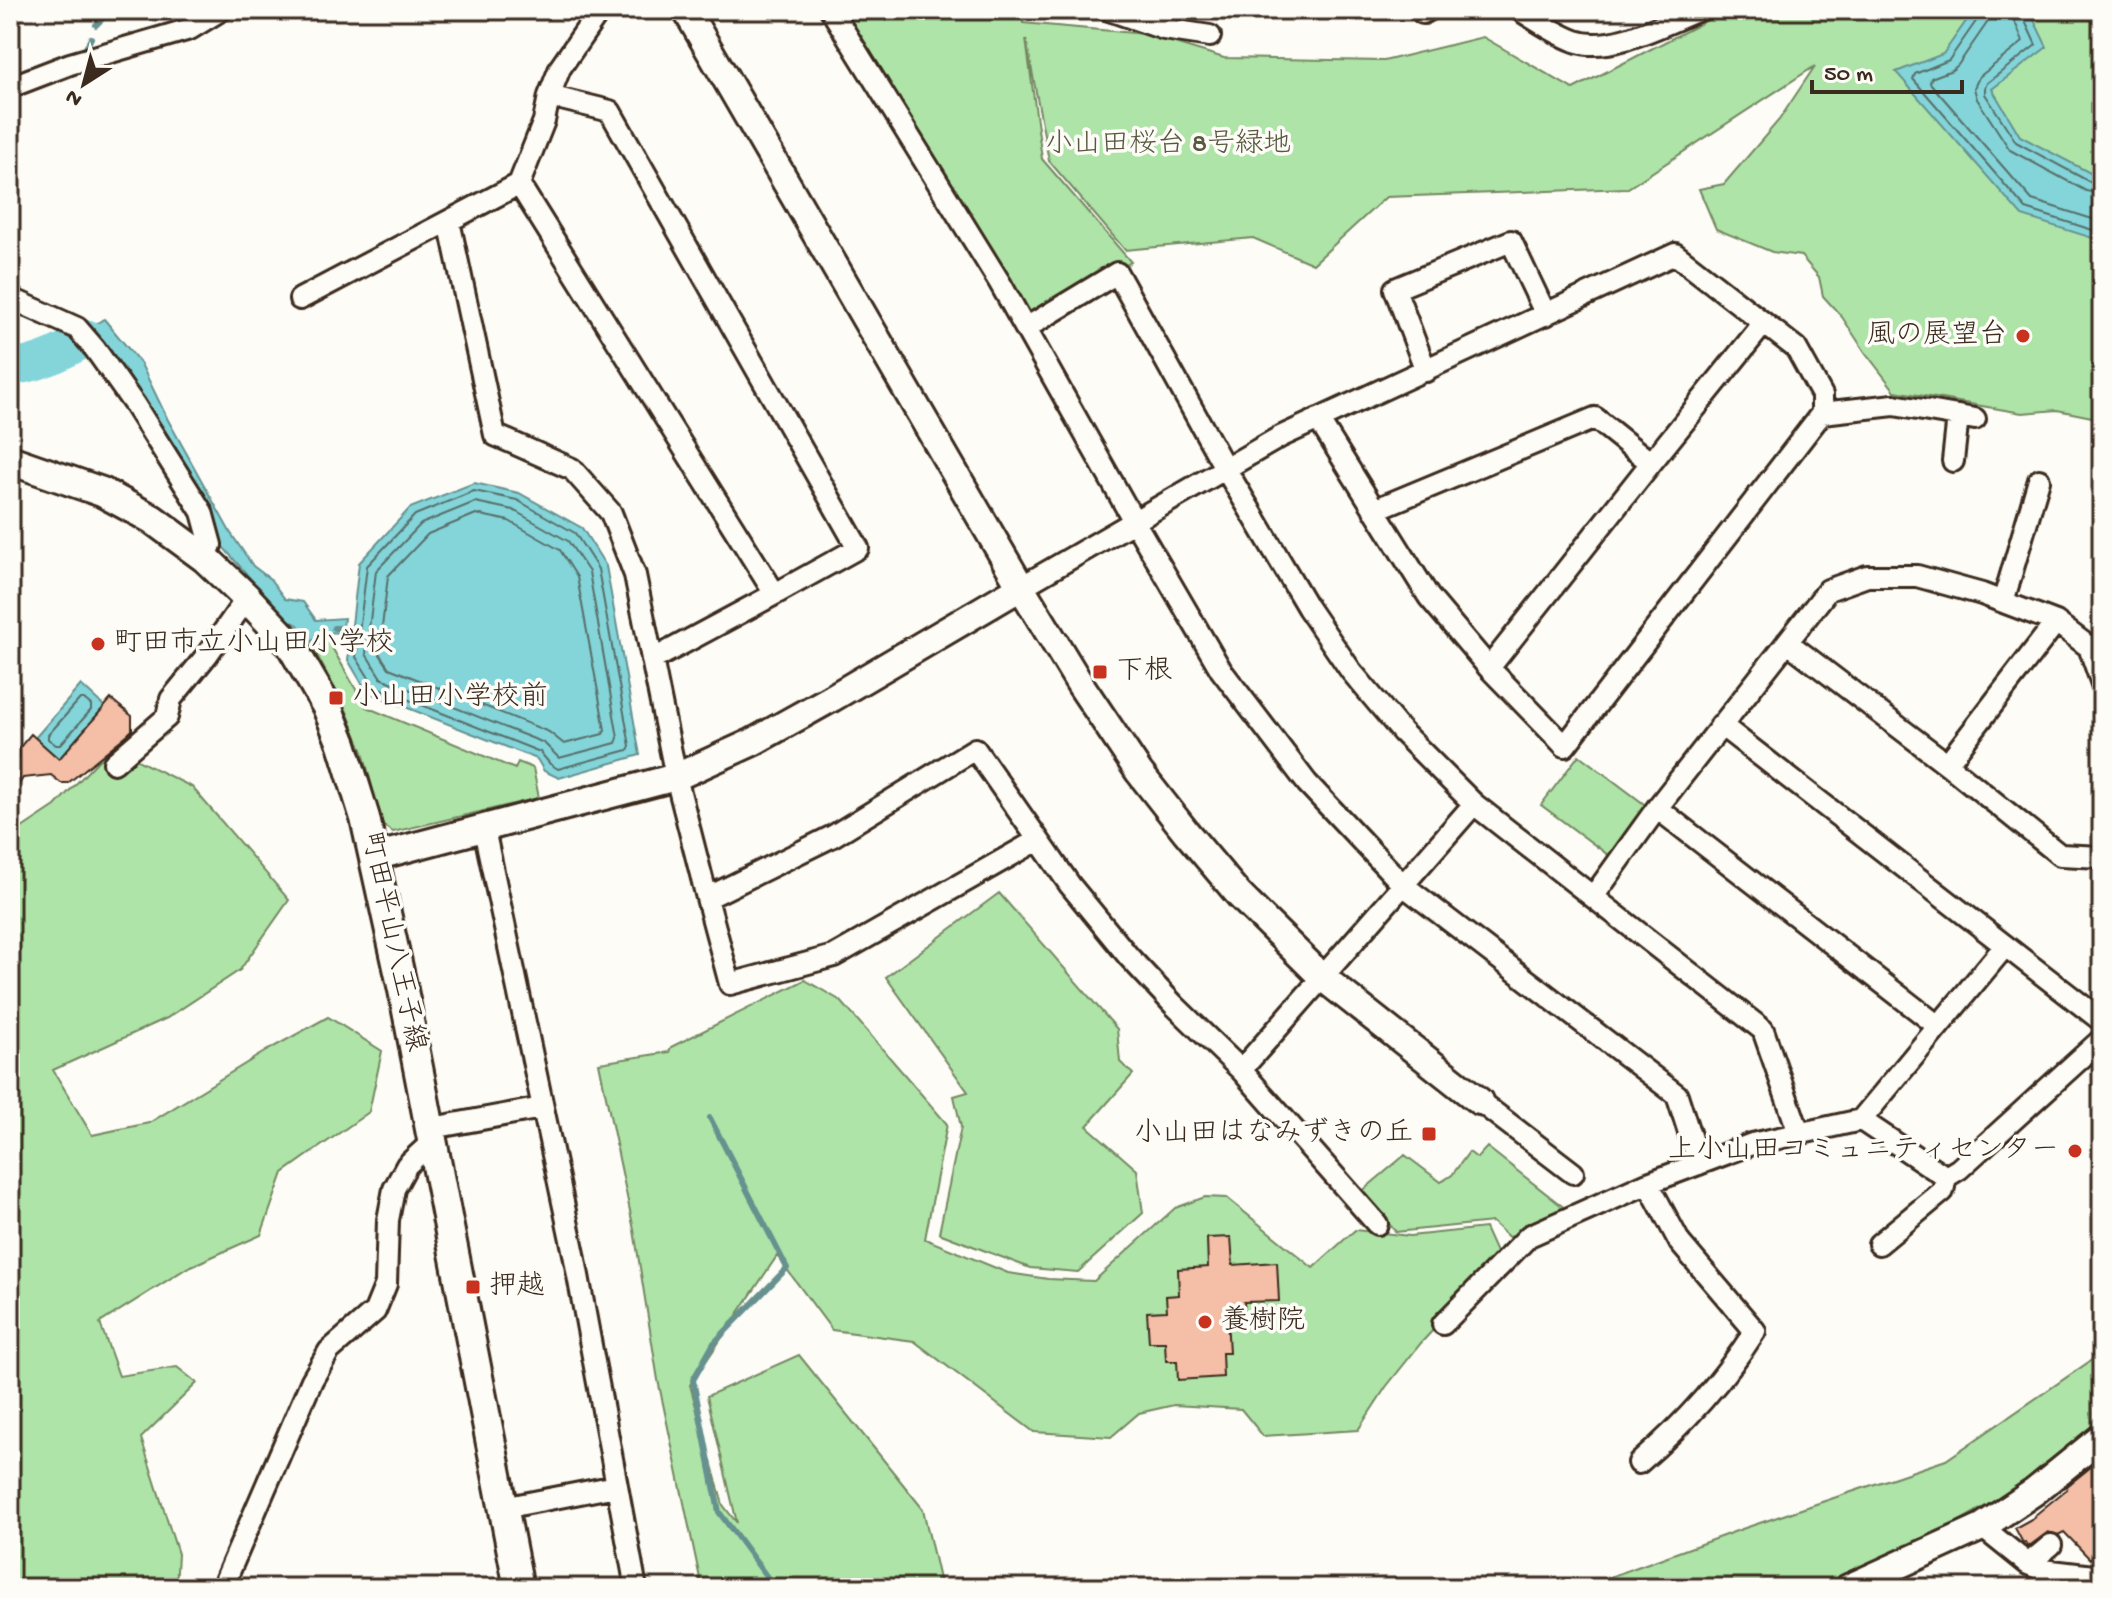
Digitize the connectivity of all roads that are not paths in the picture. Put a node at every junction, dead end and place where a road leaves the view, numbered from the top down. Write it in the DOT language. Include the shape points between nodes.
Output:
graph roads {
  1 [pos="221,10"];
  2 [pos="600,10"];
  3 [pos="686,10"];
  4 [pos="831,10"];
  5 [pos="1109,10"];
  6 [pos="1520,10"];
  7 [pos="1699,10"];
  8 [pos="1210,36"];
  9 [pos="10,87"];
  10 [pos="549,96"];
  11 [pos="519,184"];
  12 [pos="449,221"];
  13 [pos="10,298"];
  14 [pos="300,299"];
  15 [pos="1546,315"];
  16 [pos="1764,323"];
  17 [pos="1026,328"];
  18 [pos="1426,371"];
  19 [pos="1822,413"];
  20 [pos="1318,419"];
  21 [pos="10,460"];
  22 [pos="1953,461"];
  23 [pos="1651,463"];
  24 [pos="1225,468"];
  25 [pos="2039,480"];
  26 [pos="1374,510"];
  27 [pos="1134,521"];
  28 [pos="205,558"];
  29 [pos="1021,587"];
  30 [pos="775,594"];
  31 [pos="247,598"];
  32 [pos="2003,602"];
  33 [pos="2056,622"];
  34 [pos="1787,642"];
  35 [pos="2095,650"];
  36 [pos="652,660"];
  37 [pos="1489,668"];
  38 [pos="2102,684"];
  39 [pos="1721,725"];
  40 [pos="114,763"];
  41 [pos="1947,764"];
  42 [pos="676,777"];
  43 [pos="1474,804"];
  44 [pos="1657,808"];
  45 [pos="484,829"];
  46 [pos="1038,840"];
  47 [pos="374,857"];
  48 [pos="2102,857"];
  49 [pos="1403,885"];
  50 [pos="1593,897"];
  51 [pos="707,898"];
  52 [pos="2005,946"];
  53 [pos="1322,977"];
  54 [pos="2102,1021"];
  55 [pos="1938,1026"];
  56 [pos="2102,1039"];
  57 [pos="1241,1070"];
  58 [pos="1479,1101"];
  59 [pos="542,1108"];
  60 [pos="1861,1120"];
  61 [pos="1799,1133"];
  62 [pos="432,1135"];
  63 [pos="1699,1164"];
  64 [pos="1573,1173"];
  65 [pos="1946,1177"];
  66 [pos="1648,1183"];
  67 [pos="1377,1224"];
  68 [pos="1879,1244"];
  69 [pos="1443,1324"];
  70 [pos="2102,1437"];
  71 [pos="1639,1463"];
  72 [pos="616,1486"];
  73 [pos="503,1508"];
  74 [pos="1982,1527"];
  75 [pos="2051,1545"];
  76 [pos="2028,1564"];
  77 [pos="2102,1577"];
  78 [pos="222,1588"];
  79 [pos="519,1588"];
  80 [pos="636,1588"];
  81 [pos="1848,1588"];
  1 -- 9 [label="street" via="190,29"];
  2 -- 10 [label="street" via="560,68"];
  3 -- 29 [label="street"];
  4 -- 17 [label="street"];
  5 -- 8 [label="street" via="1164,29"];
  6 -- 7 [label="street" via="1575,41 1594,45 1625,40"];
  10 -- 11 [label="street"];
  10 -- 30 [label="street" via="610,111 858,548"];
  11 -- 12 [label="street"];
  11 -- 30 [label="street"];
  12 -- 14 [label="street"];
  12 -- 36 [label="street" via="495,435 572,469 611,513 635,575"];
  13 -- 28 [label="street" via="80,331 95,349 202,512 211,545"];
  15 -- 16 [label="street" via="1675,254"];
  15 -- 18 [label="street"];
  15 -- 18 [label="street" via="1511,241 1395,289"];
  16 -- 19 [label="street" via="1796,348 1822,395"];
  16 -- 23 [label="street"];
  17 -- 24 [label="street" via="1117,273"];
  17 -- 27 [label="street"];
  18 -- 20 [label="street"];
  19 -- 22 [label="street" via="1894,405 1966,417"];
  19 -- 37 [label="street" via="1565,746"];
  20 -- 24 [label="street"];
  20 -- 26 [label="street"];
  21 -- 28 [label="main road, 町田平山八王子線" via="102,492 152,519"];
  23 -- 26 [label="street" via="1595,418"];
  23 -- 37 [label="street"];
  24 -- 27 [label="street"];
  24 -- 43 [label="street" via="1351,671"];
  25 -- 32 [label="street"];
  26 -- 37 [label="street" via="1429,597"];
  27 -- 29 [label="street"];
  27 -- 49 [label="street" via="1221,670 1307,783"];
  28 -- 31 [label="main road, 町田平山八王子線"];
  29 -- 42 [label="street" via="753,742"];
  29 -- 53 [label="street" via="1099,714 1176,820 1239,895"];
  30 -- 36 [label="street"];
  31 -- 40 [label="street" via="171,699 167,717"];
  31 -- 47 [label="main road, 町田平山八王子線" via="291,645 327,707"];
  32 -- 33 [label="street"];
  32 -- 34 [label="street" via="1917,576 1867,576 1828,590"];
  33 -- 35 [label="street"];
  33 -- 41 [label="street"];
  34 -- 39 [label="street"];
  34 -- 41 [label="street"];
  35 -- 38 [label="street"];
  36 -- 42 [label="street"];
  39 -- 44 [label="street"];
  39 -- 52 [label="street"];
  41 -- 48 [label="street" via="2060,855"];
  42 -- 45 [label="street"];
  42 -- 51 [label="street"];
  43 -- 49 [label="street"];
  43 -- 50 [label="street"];
  44 -- 50 [label="street"];
  44 -- 55 [label="street"];
  45 -- 47 [label="street"];
  45 -- 59 [label="street"];
  46 -- 51 [label="street" via="975,749 833,836"];
  46 -- 51 [label="street" via="834,956 730,984"];
  46 -- 57 [label="street" via="1129,957"];
  47 -- 62 [label="main road, 町田平山八王子線"];
  49 -- 53 [label="street"];
  49 -- 63 [label="street" via="1677,1095"];
  50 -- 61 [label="street" via="1763,1030"];
  52 -- 54 [label="street"];
  52 -- 55 [label="street"];
  53 -- 57 [label="street"];
  53 -- 58 [label="street"];
  55 -- 60 [label="street"];
  56 -- 65 [label="street"];
  57 -- 67 [label="street"];
  58 -- 64 [label="street"];
  59 -- 62 [label="street"];
  59 -- 72 [label="street"];
  60 -- 61 [label="street"];
  60 -- 65 [label="street"];
  61 -- 63 [label="street"];
  62 -- 73 [label="main road, 町田平山八王子線"];
  62 -- 78 [label="street" via="394,1189 386,1284 375,1311 329,1351 312,1380"];
  63 -- 66 [label="street"];
  65 -- 68 [label="street" via="1943,1191"];
  66 -- 69 [label="street" via="1529,1236"];
  66 -- 71 [label="street" via="1680,1243 1755,1331 1700,1405"];
  70 -- 74 [label="street"];
  72 -- 73 [label="street"];
  72 -- 80 [label="street"];
  73 -- 79 [label="main road, 町田平山八王子線"];
  74 -- 76 [label="street"];
  74 -- 81 [label="street"];
  75 -- 76 [label="street"];
  76 -- 77 [label="street"];
}
